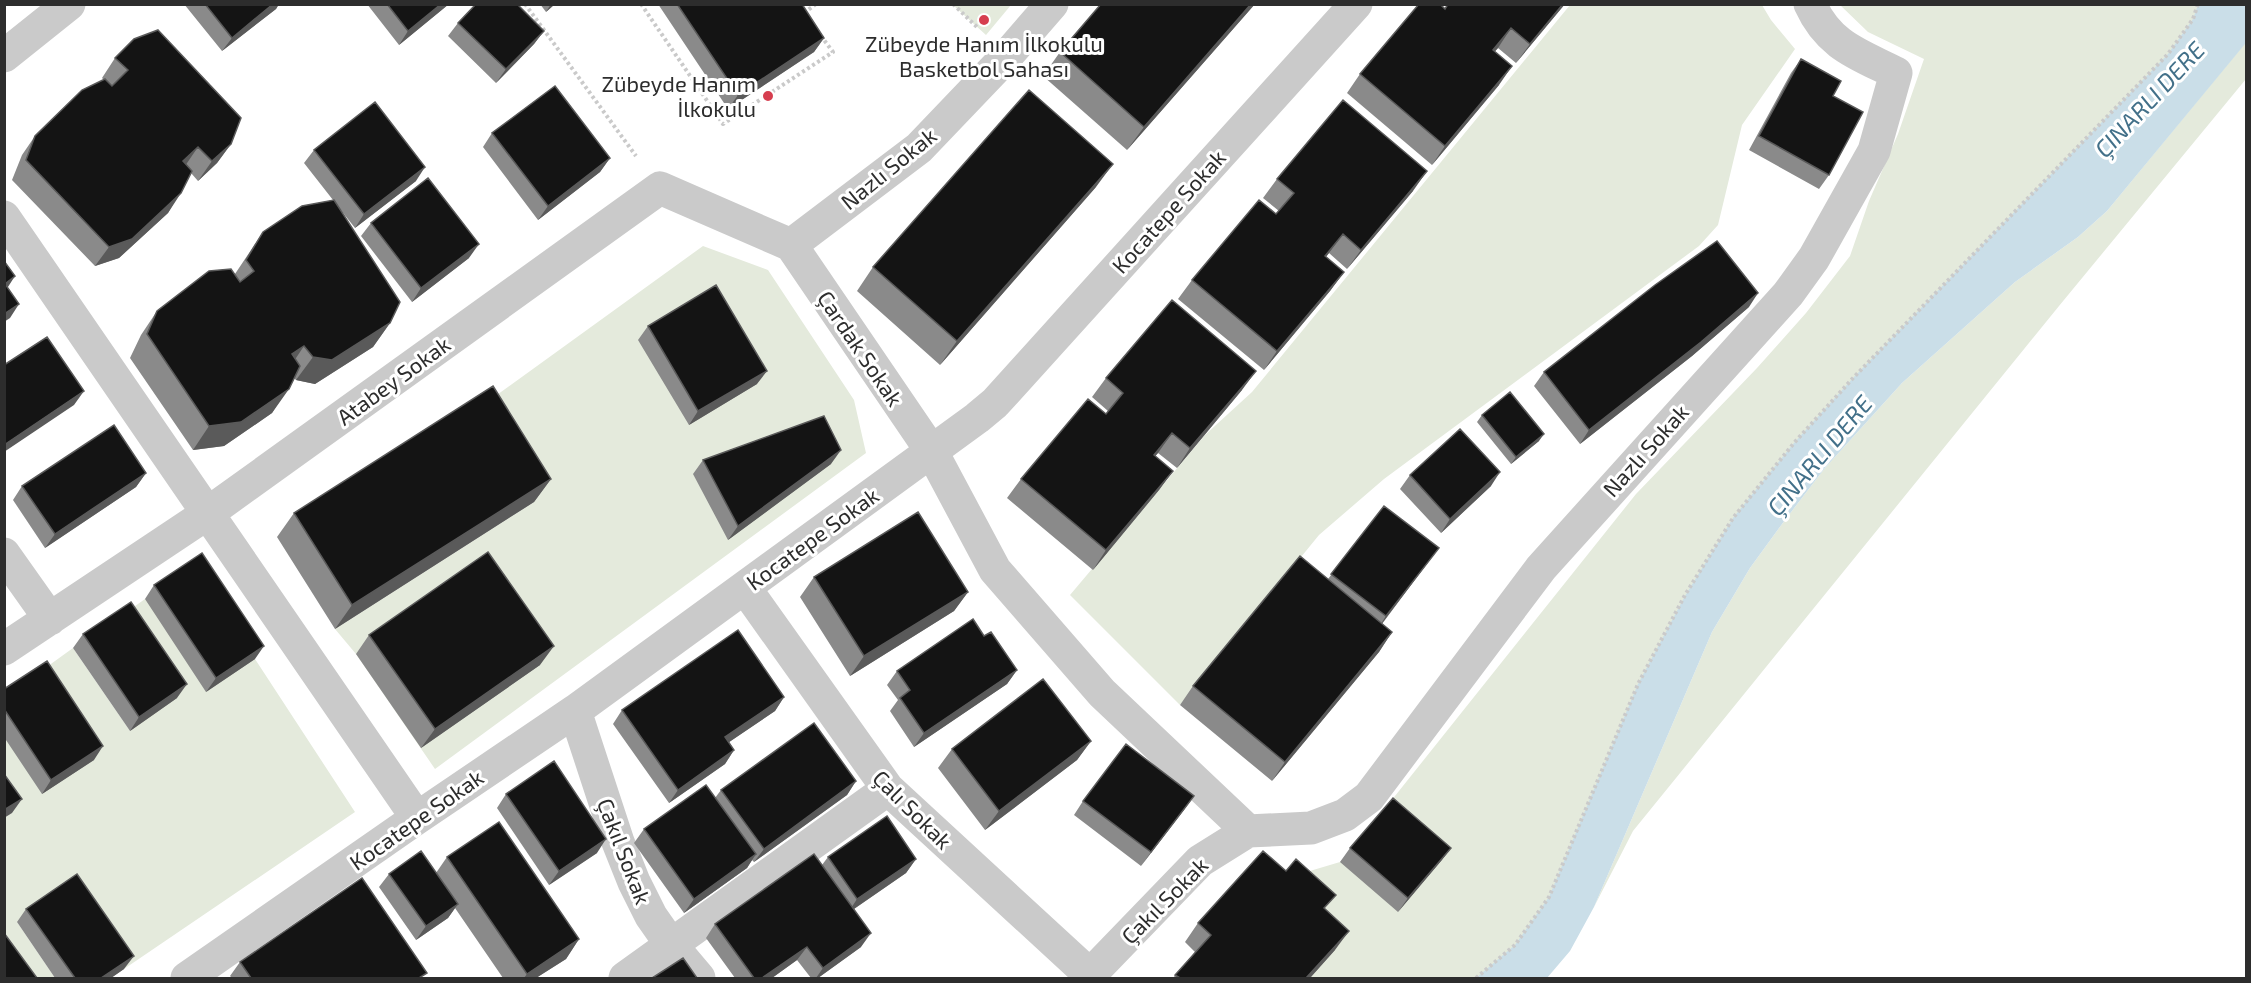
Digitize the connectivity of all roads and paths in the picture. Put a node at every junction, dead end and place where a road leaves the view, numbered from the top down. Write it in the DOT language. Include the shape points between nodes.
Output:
graph roads {
  1 [pos="69,4"];
  2 [pos="525,4"];
  3 [pos="641,4"];
  4 [pos="816,4"];
  5 [pos="1052,4"];
  6 [pos="1356,4"];
  7 [pos="1810,4"];
  8 [pos="2198,4"];
  9 [pos="804,13"];
  10 [pos="799,17"];
  11 [pos="810,21"];
  12 [pos="816,29"];
  13 [pos="4,56"];
  14 [pos="660,188"];
  15 [pos="4,217"];
  16 [pos="791,245"];
  17 [pos="932,452"];
  18 [pos="208,513"];
  19 [pos="4,554"];
  20 [pos="745,588"];
  21 [pos="50,620"];
  22 [pos="4,649"];
  23 [pos="575,711"];
  24 [pos="888,789"];
  25 [pos="417,818"];
  26 [pos="1248,831"];
  27 [pos="672,946"];
  28 [pos="1089,977"];
  29 [pos="187,978"];
  30 [pos="625,978"];
  31 [pos="699,978"];
  32 [pos="1476,978"];
  1 -- 13 [label="street"];
  2 -- 14 [label="path"];
  3 -- 12 [label="path" via="723,124 833,52"];
  4 -- 9 [label="path"];
  5 -- 16 [label="street, Nazlı Sokak" via="919,148"];
  6 -- 17 [label="street, Kocatepe Sokak" via="995,403"];
  7 -- 26 [label="street, Nazlı Sokak" via="1824,30 1843,47 1896,74 1875,151 1814,258 1788,294 1541,568 1369,796 1345,815 1311,828"];
  8 -- 32 [label="path" via="2193,19 2168,54 1854,377 1733,518 1638,684 1549,897 1515,945"];
  9 -- 10 [label="path"];
  9 -- 11 [label="path"];
  14 -- 16 [label="street"];
  14 -- 18 [label="street, Atabey Sokak"];
  15 -- 18 [label="street"];
  16 -- 17 [label="street, Çardak Sokak"];
  17 -- 20 [label="street, Kocatepe Sokak"];
  17 -- 26 [label="street, Çardak Sokak" via="995,570 1102,693"];
  18 -- 21 [label="street, Atabey Sokak"];
  18 -- 25 [label="street"];
  19 -- 21 [label="street"];
  20 -- 23 [label="street, Kocatepe Sokak"];
  20 -- 24 [label="street, Çalı Sokak"];
  21 -- 22 [label="street, Atabey Sokak"];
  23 -- 25 [label="street, Kocatepe Sokak"];
  23 -- 27 [label="street, Çakıl Sokak" via="634,882"];
  24 -- 27 [label="street"];
  24 -- 28 [label="street, Çalı Sokak"];
  25 -- 29 [label="street, Kocatepe Sokak"];
  26 -- 28 [label="street, Çakıl Sokak" via="1200,861"];
  27 -- 30 [label="street"];
  27 -- 31 [label="street, Çakıl Sokak"];
}
